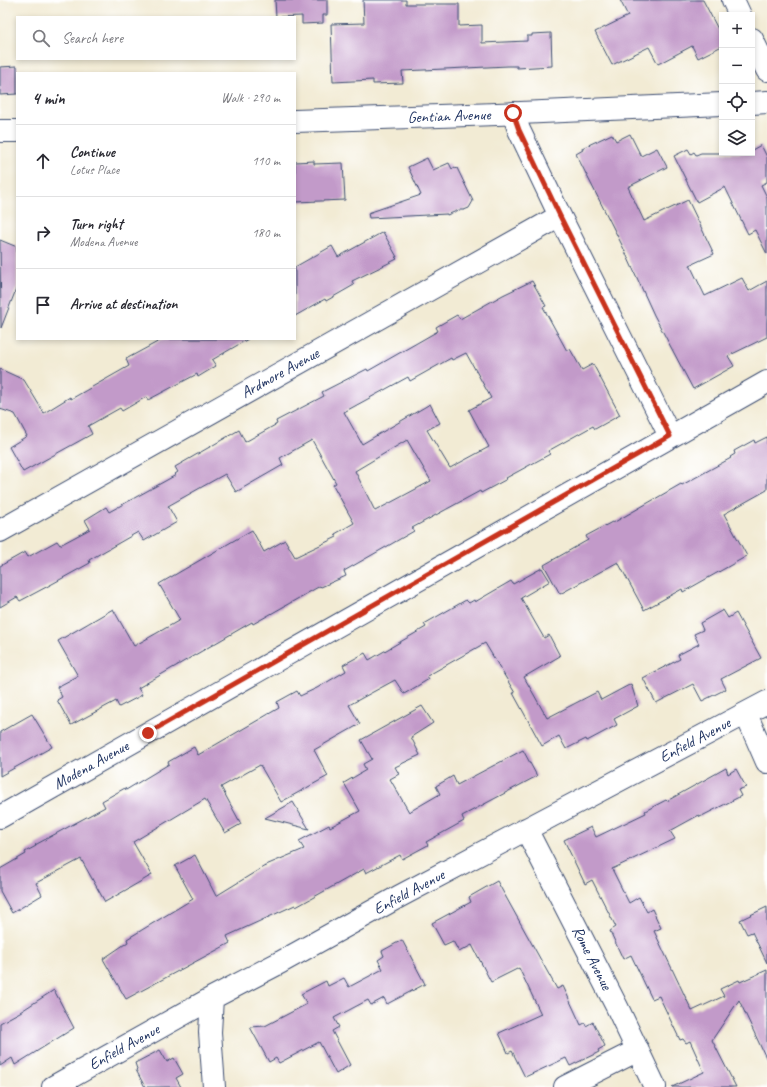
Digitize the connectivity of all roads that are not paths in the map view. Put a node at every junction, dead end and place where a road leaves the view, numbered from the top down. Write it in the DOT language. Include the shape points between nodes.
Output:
graph roads {
  1 [pos="733,0"];
  2 [pos="739,12"];
  3 [pos="755,45"];
  4 [pos="767,70"];
  5 [pos="767,102"];
  6 [pos="755,103"];
  7 [pos="719,104"];
  8 [pos="513,113"];
  9 [pos="296,121"];
  10 [pos="16,130"];
  11 [pos="0,131"];
  12 [pos="560,216"];
  13 [pos="767,382"];
  14 [pos="670,436"];
  15 [pos="0,531"];
  16 [pos="767,702"];
  17 [pos="746,714"];
  18 [pos="767,762"];
  19 [pos="0,816"];
  20 [pos="526,829"];
  21 [pos="212,998"];
  22 [pos="638,1050"];
  23 [pos="53,1087"];
  24 [pos="214,1087"];
  25 [pos="565,1087"];
  26 [pos="655,1087"];
  1 -- 2 [label="street"];
  3 -- 4 [label="street"];
  5 -- 6 [label="street"];
  7 -- 8 [label="street, Gentian Avenue"];
  8 -- 9 [label="street, Gentian Avenue"];
  8 -- 12 [label="street"];
  10 -- 11 [label="street"];
  12 -- 14 [label="street"];
  12 -- 15 [label="street, Ardmore Avenue"];
  13 -- 14 [label="street, Modena Avenue"];
  14 -- 19 [label="street, Modena Avenue"];
  16 -- 17 [label="street, Enfield Avenue"];
  17 -- 18 [label="street"];
  17 -- 20 [label="street, Enfield Avenue"];
  20 -- 21 [label="street, Enfield Avenue"];
  20 -- 22 [label="street, Rome Avenue"];
  21 -- 23 [label="street, Enfield Avenue"];
  21 -- 24 [label="street" via="210,1032"];
  22 -- 25 [label="street"];
  22 -- 26 [label="street, Rome Avenue"];
}
